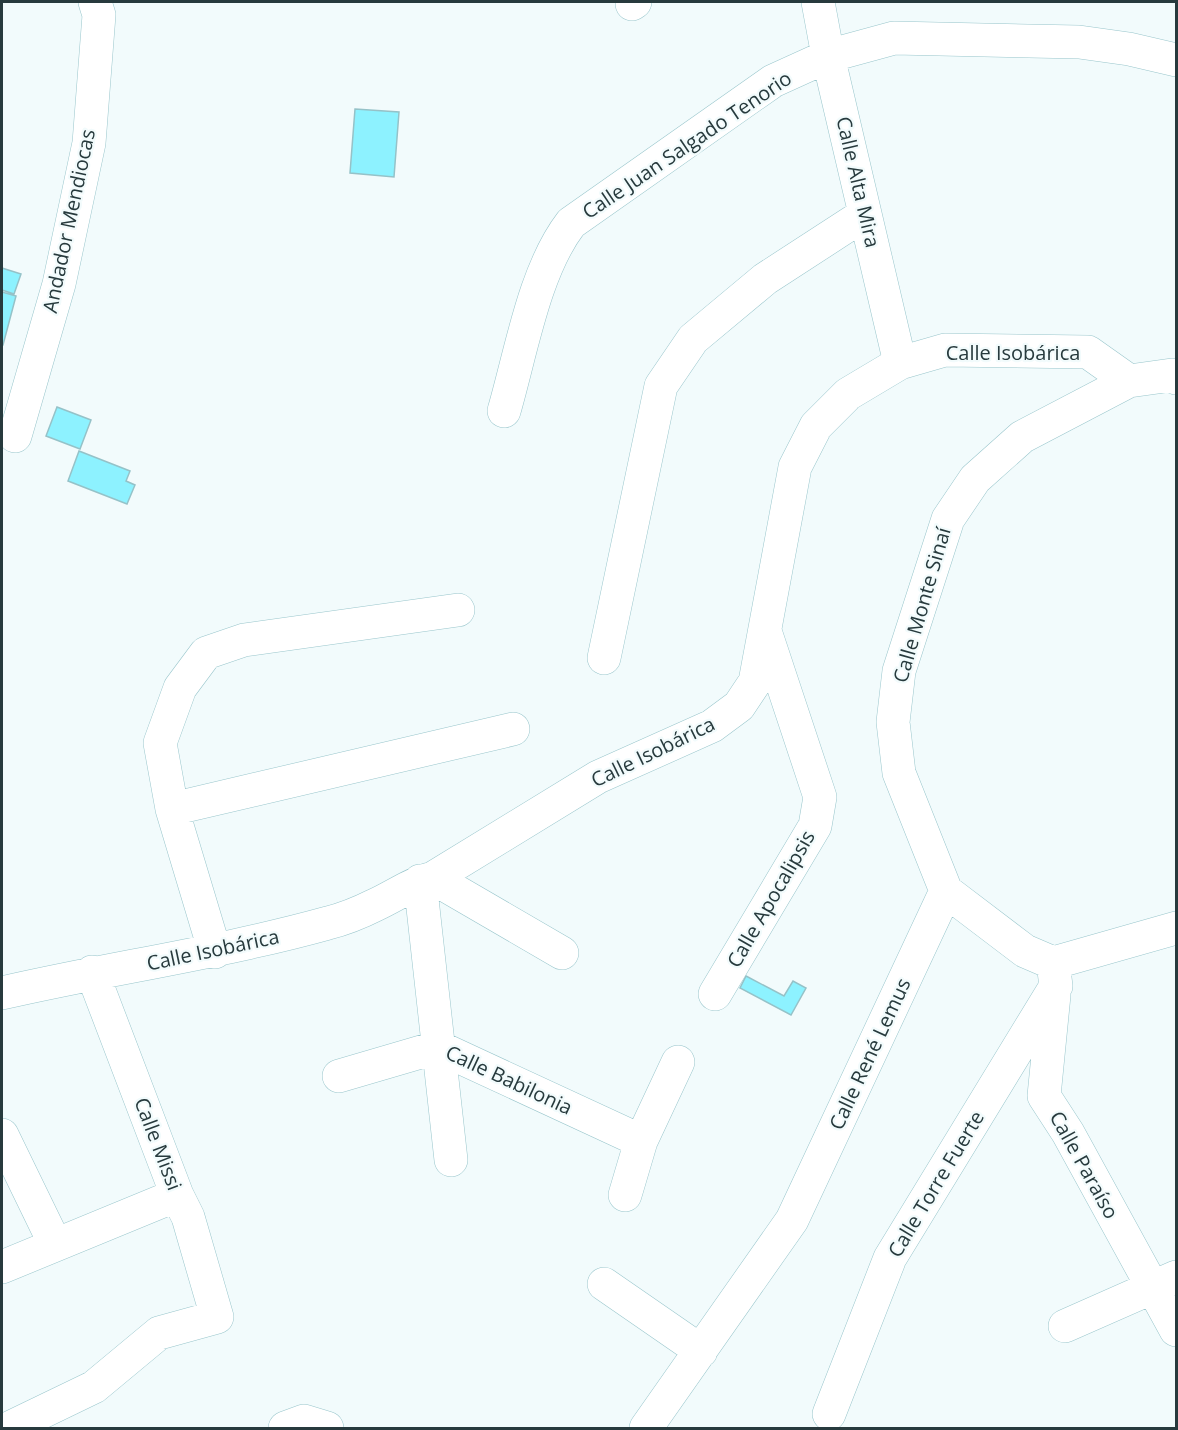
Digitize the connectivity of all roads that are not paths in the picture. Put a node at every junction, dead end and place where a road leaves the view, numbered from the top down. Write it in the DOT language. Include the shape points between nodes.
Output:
graph roads {
  1 [pos="95,2"];
  2 [pos="818,2"];
  3 [pos="828,56"];
  4 [pos="1176,60"];
  5 [pos="865,214"];
  6 [pos="900,363"];
  7 [pos="1176,378"];
  8 [pos="1130,381"];
  9 [pos="504,411"];
  10 [pos="15,436"];
  11 [pos="458,610"];
  12 [pos="765,629"];
  13 [pos="604,658"];
  14 [pos="513,729"];
  15 [pos="172,809"];
  16 [pos="426,880"];
  17 [pos="946,891"];
  18 [pos="1176,928"];
  19 [pos="215,952"];
  20 [pos="562,953"];
  21 [pos="92,972"];
  22 [pos="1054,974"];
  23 [pos="2,993"];
  24 [pos="715,994"];
  25 [pos="438,1047"];
  26 [pos="678,1062"];
  27 [pos="339,1076"];
  28 [pos="2,1135"];
  29 [pos="641,1141"];
  30 [pos="451,1160"];
  31 [pos="177,1195"];
  32 [pos="625,1195"];
  33 [pos="55,1244"];
  34 [pos="2,1268"];
  35 [pos="1164,1283"];
  36 [pos="604,1284"];
  37 [pos="1065,1326"];
  38 [pos="1176,1330"];
  39 [pos="701,1351"];
  40 [pos="829,1414"];
  41 [pos="9,1428"];
  42 [pos="285,1428"];
  43 [pos="327,1428"];
  44 [pos="646,1428"];
  1 -- 10 [label="street, Andador Mendiocas" via="99,15 89,143 58,284"];
  2 -- 3 [label="street, Calle Alta Mira"];
  3 -- 4 [label="street, Calle Juan Salgado Tenorio" via="894,38 1079,42"];
  3 -- 5 [label="street, Calle Alta Mira"];
  3 -- 9 [label="street, Calle Juan Salgado Tenorio" via="773,81 571,224 555,244 543,274"];
  5 -- 6 [label="street, Calle Alta Mira"];
  5 -- 13 [label="street" via="765,279 693,339 661,386"];
  6 -- 8 [label="street, Calle Isobárica" via="945,350 1088,352"];
  6 -- 12 [label="street, Calle Isobárica" via="848,394 816,426 795,467"];
  7 -- 8 [label="street, Calle Monte Sinaí" via="1172,375"];
  8 -- 17 [label="street, Calle Monte Sinaí" via="1022,437 975,479 948,519 899,671 893,722 899,773"];
  11 -- 15 [label="street" via="244,640 206,653 180,688 160,743"];
  12 -- 16 [label="street, Calle Isobárica" via="755,682 739,706 712,726 598,777"];
  12 -- 24 [label="street, Calle Apocalipsis" via="820,796 815,826"];
  14 -- 15 [label="street"];
  15 -- 19 [label="street"];
  16 -- 19 [label="street, Calle Isobárica" via="331,922"];
  16 -- 20 [label="street"];
  16 -- 25 [label="street"];
  17 -- 22 [label="street"];
  17 -- 39 [label="street, Calle René Lemus" via="792,1220"];
  18 -- 22 [label="street"];
  19 -- 21 [label="street, Calle Isobárica"];
  21 -- 23 [label="street, Calle Isobárica"];
  21 -- 31 [label="street, Calle Missi"];
  22 -- 35 [label="street, Calle Paraíso" via="1044,1096"];
  22 -- 40 [label="street, Calle Torre Fuerte" via="890,1258"];
  25 -- 27 [label="street, Calle Babilonia"];
  25 -- 29 [label="street, Calle Babilonia"];
  25 -- 30 [label="street"];
  26 -- 29 [label="street"];
  28 -- 33 [label="street"];
  29 -- 32 [label="street"];
  31 -- 33 [label="street"];
  31 -- 41 [label="street, Calle Missi" via="188,1217 217,1317 159,1333 94,1387"];
  33 -- 34 [label="street"];
  35 -- 37 [label="street"];
  35 -- 38 [label="street, Calle Paraíso"];
  36 -- 39 [label="street"];
  39 -- 44 [label="street, Calle René Lemus"];
  42 -- 43 [label="street" via="304,1421"];
}
